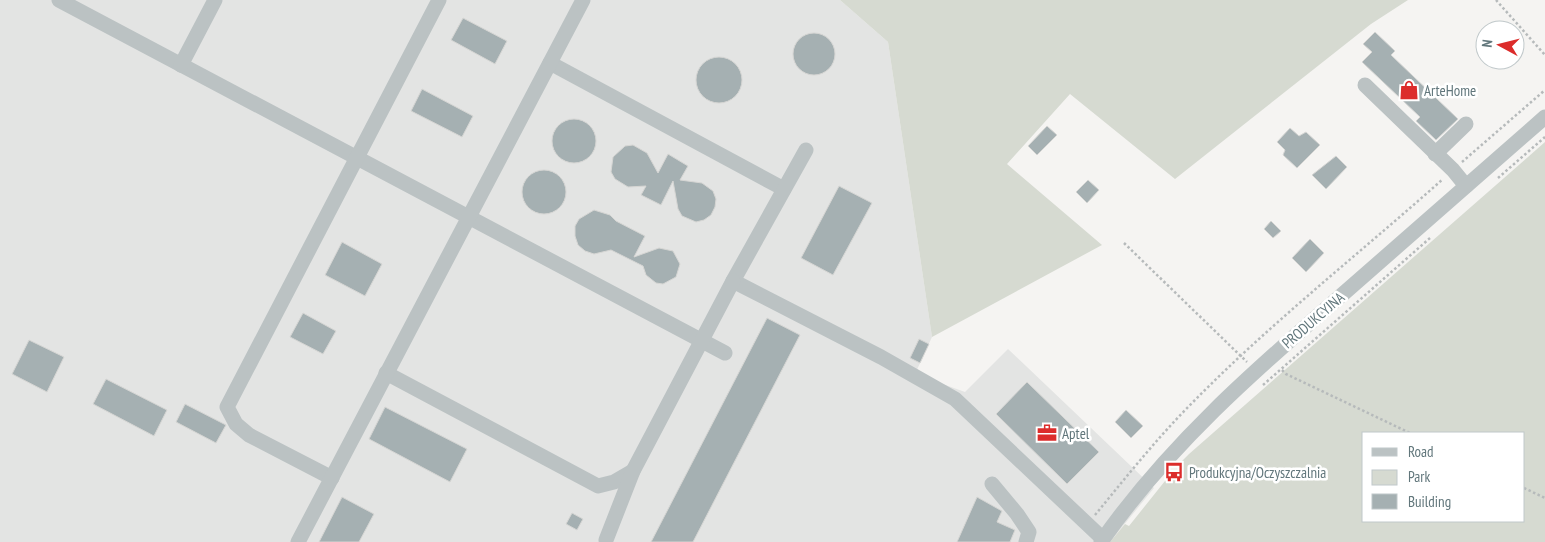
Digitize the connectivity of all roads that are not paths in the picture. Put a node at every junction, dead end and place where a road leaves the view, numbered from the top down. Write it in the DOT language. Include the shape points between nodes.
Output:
graph roads {
  1 [pos="59,0"];
  2 [pos="215,0"];
  3 [pos="439,0"];
  4 [pos="584,0"];
  5 [pos="550,62"];
  6 [pos="181,65"];
  7 [pos="1365,84"];
  8 [pos="1545,116"];
  9 [pos="1466,124"];
  10 [pos="806,150"];
  11 [pos="1435,154"];
  12 [pos="357,158"];
  13 [pos="1466,186"];
  14 [pos="784,189"];
  15 [pos="469,216"];
  16 [pos="733,281"];
  17 [pos="701,340"];
  18 [pos="725,353"];
  19 [pos="386,373"];
  20 [pos="633,471"];
  21 [pos="332,478"];
  22 [pos="992,484"];
  23 [pos="606,540"];
  24 [pos="1102,541"];
  25 [pos="298,542"];
  26 [pos="1026,542"];
  1 -- 6 [label="street"];
  2 -- 6 [label="street"];
  3 -- 12 [label="street"];
  4 -- 5 [label="street"];
  5 -- 14 [label="street"];
  5 -- 15 [label="street"];
  6 -- 12 [label="street"];
  7 -- 11 [label="street"];
  8 -- 13 [label="street, PRODUKCYJNA"];
  9 -- 11 [label="street"];
  10 -- 14 [label="street"];
  11 -- 13 [label="street"];
  12 -- 15 [label="street"];
  12 -- 21 [label="street" via="227,407 236,424 249,435"];
  13 -- 24 [label="street, PRODUKCYJNA" via="1270,357 1184,440"];
  14 -- 16 [label="street"];
  15 -- 17 [label="street"];
  15 -- 19 [label="street"];
  16 -- 17 [label="street"];
  16 -- 24 [label="street" via="898,365 955,399"];
  17 -- 18 [label="street"];
  17 -- 20 [label="street"];
  19 -- 20 [label="street" via="598,486 614,482"];
  19 -- 21 [label="street"];
  20 -- 23 [label="street"];
  21 -- 25 [label="street"];
  22 -- 26 [label="street" via="1029,532"];
}
